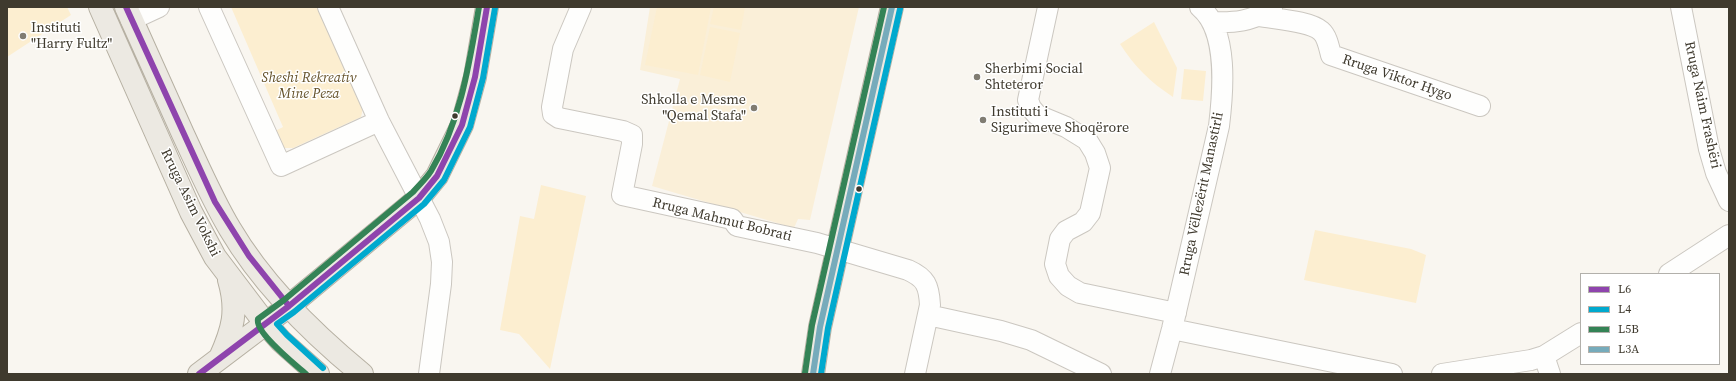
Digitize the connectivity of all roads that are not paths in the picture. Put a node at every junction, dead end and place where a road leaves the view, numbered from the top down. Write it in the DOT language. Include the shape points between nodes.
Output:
graph roads {
  1 [pos="100,7"];
  2 [pos="160,7"];
  3 [pos="209,7"];
  4 [pos="328,7"];
  5 [pos="487,7"];
  6 [pos="581,7"];
  7 [pos="892,7"];
  8 [pos="1048,7"];
  9 [pos="1278,7"];
  10 [pos="1681,7"];
  11 [pos="129,13"];
  12 [pos="1206,14"];
  13 [pos="1259,16"];
  14 [pos="1480,106"];
  15 [pos="379,121"];
  16 [pos="419,198"];
  17 [pos="1729,201"];
  18 [pos="1729,235"];
  19 [pos="837,250"];
  20 [pos="1671,273"];
  21 [pos="228,277"];
  22 [pos="289,306"];
  23 [pos="928,314"];
  24 [pos="1174,321"];
  25 [pos="266,323"];
  26 [pos="1580,334"];
  27 [pos="220,358"];
  28 [pos="1547,365"];
  29 [pos="199,374"];
  30 [pos="318,374"];
  31 [pos="362,374"];
  32 [pos="429,374"];
  33 [pos="813,374"];
  34 [pos="915,374"];
  35 [pos="1101,374"];
  36 [pos="1160,374"];
  37 [pos="1392,374"];
  38 [pos="1442,374"];
  1 -- 21 [label="main road, Rruga Asim Vokshi" via="202,236"];
  2 -- 11 [label="street"];
  3 -- 15 [label="street" via="281,166"];
  4 -- 15 [label="street"];
  5 -- 16 [label="main road" via="475,77 462,125 437,176"];
  6 -- 19 [label="street, Rruga Mahmut Bobrati" via="563,49 552,107 553,114 559,118 632,135 622,195 732,219 737,226 817,243"];
  7 -- 19 [label="main road"];
  8 -- 24 [label="street" via="1028,100 1037,116 1066,127 1087,140 1096,153 1100,168 1090,213 1083,222 1066,231 1060,239 1055,264 1068,286 1080,294"];
  9 -- 13 [label="street, Rruga Viktor Hygo"];
  10 -- 17 [label="street, Rruga Naim Frashëri" via="1709,149 1716,173"];
  11 -- 22 [label="main road, Rruga Asim Vokshi" via="230,230"];
  12 -- 13 [label="street, Rruga Viktor Hygo" via="1234,23"];
  12 -- 24 [label="street, Rruga Vëllezërit Manastirli" via="1220,46 1223,73 1220,119"];
  13 -- 14 [label="street, Rruga Viktor Hygo" via="1310,25 1321,31 1331,54"];
  15 -- 16 [label="street"];
  16 -- 22 [label="main road"];
  16 -- 32 [label="street" via="439,242 442,262"];
  18 -- 20 [label="street"];
  19 -- 23 [label="street, Rruga Mahmut Bobrati" via="918,274 926,282 930,294"];
  19 -- 33 [label="main road" via="820,327"];
  21 -- 25 [label="main road, Rruga Asim Vokshi"];
  21 -- 27 [label="main road" via="233,294 233,322"];
  22 -- 25 [label="main road"];
  22 -- 31 [label="main road, Rruga Asim Vokshi" via="328,346"];
  23 -- 34 [label="street, Rruga Mahmut Bobrati"];
  23 -- 35 [label="street" via="1031,340"];
  24 -- 36 [label="street, Rruga Vëllezërit Manastirli"];
  24 -- 37 [label="street"];
  25 -- 27 [label="main road"];
  25 -- 30 [label="main road, Rruga Asim Vokshi"];
  26 -- 28 [label="street"];
  27 -- 29 [label="main road"];
  28 -- 38 [label="street" via="1531,360"];
}
